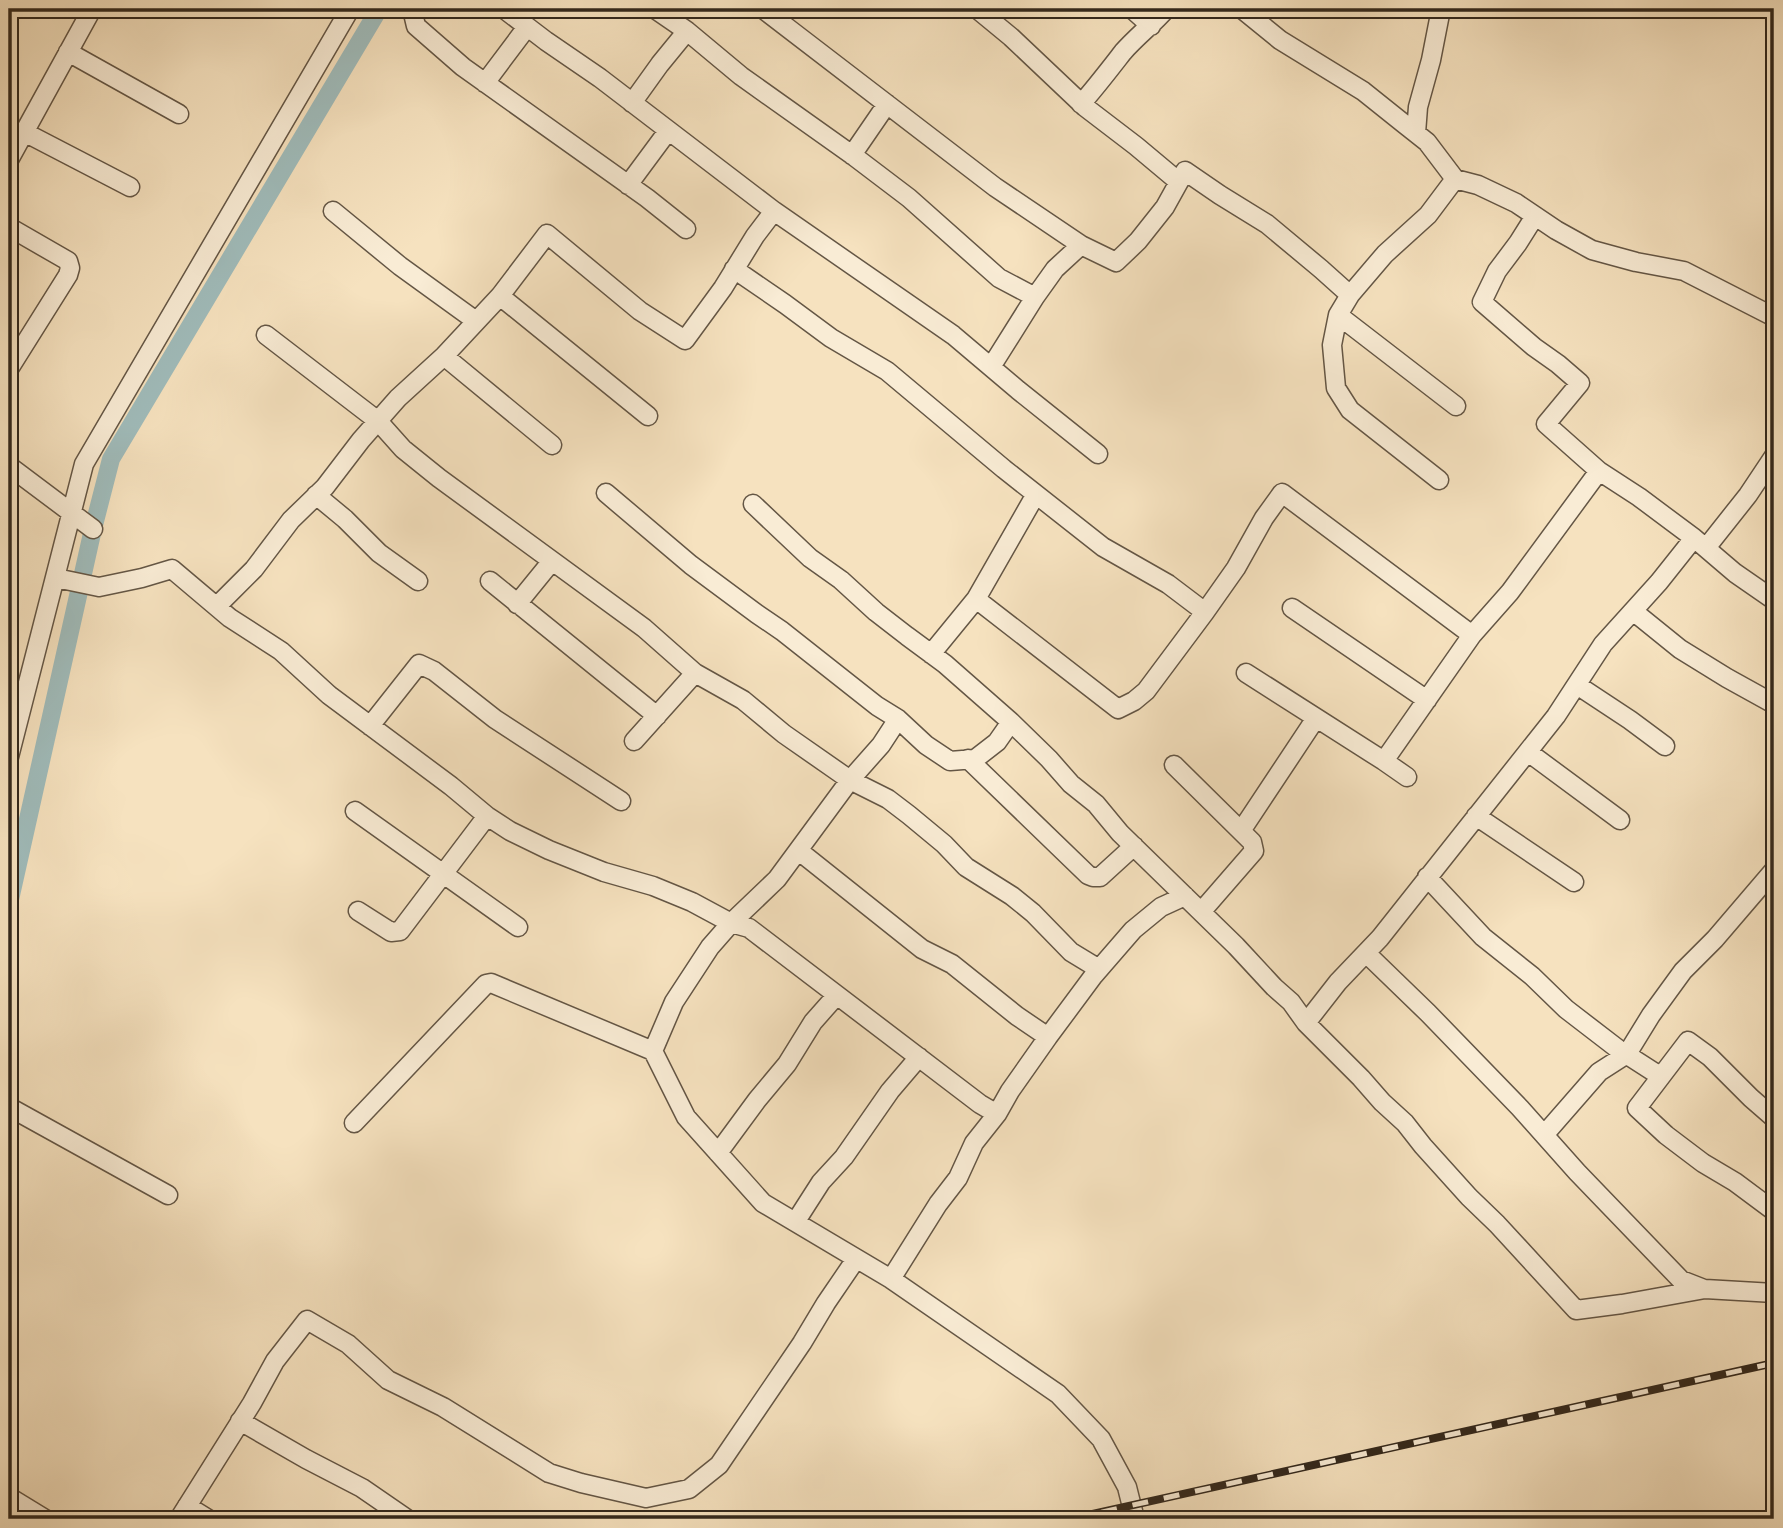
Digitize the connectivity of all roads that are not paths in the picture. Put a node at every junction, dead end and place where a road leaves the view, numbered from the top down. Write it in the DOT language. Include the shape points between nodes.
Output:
graph roads {
  1 [pos="350,9"];
  2 [pos="412,9"];
  3 [pos="504,9"];
  4 [pos="655,9"];
  5 [pos="763,9"];
  6 [pos="977,9"];
  7 [pos="1132,9"];
  8 [pos="1166,9"];
  9 [pos="1242,9"];
  10 [pos="1441,9"];
  11 [pos="89,10"];
  12 [pos="1151,26"];
  13 [pos="527,27"];
  14 [pos="687,31"];
  15 [pos="68,52"];
  16 [pos="485,83"];
  17 [pos="632,103"];
  18 [pos="887,104"];
  19 [pos="1081,104"];
  20 [pos="179,114"];
  21 [pos="667,131"];
  22 [pos="1416,133"];
  23 [pos="17,137"];
  24 [pos="852,155"];
  25 [pos="9,160"];
  26 [pos="1455,179"];
  27 [pos="1179,182"];
  28 [pos="628,185"];
  29 [pos="130,187"];
  30 [pos="333,211"];
  31 [pos="774,211"];
  32 [pos="1535,216"];
  33 [pos="9,227"];
  34 [pos="686,229"];
  35 [pos="1082,245"];
  36 [pos="734,269"];
  37 [pos="1350,295"];
  38 [pos="500,296"];
  39 [pos="1035,297"];
  40 [pos="1338,314"];
  41 [pos="1774,317"];
  42 [pos="476,321"];
  43 [pos="266,335"];
  44 [pos="444,356"];
  45 [pos="991,367"];
  46 [pos="9,369"];
  47 [pos="1457,406"];
  48 [pos="649,416"];
  49 [pos="378,421"];
  50 [pos="552,445"];
  51 [pos="1098,454"];
  52 [pos="1774,456"];
  53 [pos="9,466"];
  54 [pos="1599,471"];
  55 [pos="1439,480"];
  56 [pos="606,493"];
  57 [pos="1036,494"];
  58 [pos="316,495"];
  59 [pos="753,504"];
  60 [pos="72,513"];
  61 [pos="93,529"];
  62 [pos="1700,543"];
  63 [pos="552,562"];
  64 [pos="56,578"];
  65 [pos="418,581"];
  66 [pos="490,581"];
  67 [pos="976,599"];
  68 [pos="1774,600"];
  69 [pos="517,604"];
  70 [pos="217,606"];
  71 [pos="1292,608"];
  72 [pos="1633,611"];
  73 [pos="1205,612"];
  74 [pos="1472,635"];
  75 [pos="931,654"];
  76 [pos="695,673"];
  77 [pos="1246,673"];
  78 [pos="1577,685"];
  79 [pos="1427,700"];
  80 [pos="1774,704"];
  81 [pos="657,716"];
  82 [pos="1316,718"];
  83 [pos="898,719"];
  84 [pos="1011,722"];
  85 [pos="370,726"];
  86 [pos="634,741"];
  87 [pos="1665,746"];
  88 [pos="1528,752"];
  89 [pos="9,757"];
  90 [pos="968,759"];
  91 [pos="1384,761"];
  92 [pos="1174,765"];
  93 [pos="1407,777"];
  94 [pos="850,780"];
  95 [pos="621,801"];
  96 [pos="355,811"];
  97 [pos="486,816"];
  98 [pos="1476,816"];
  99 [pos="1620,820"];
  100 [pos="1241,831"];
  101 [pos="1134,846"];
  102 [pos="799,851"];
  103 [pos="1774,870"];
  104 [pos="443,874"];
  105 [pos="1427,877"];
  106 [pos="1574,882"];
  107 [pos="1185,895"];
  108 [pos="358,911"];
  109 [pos="1201,912"];
  110 [pos="731,923"];
  111 [pos="518,927"];
  112 [pos="1366,953"];
  113 [pos="1099,969"];
  114 [pos="836,996"];
  115 [pos="1306,1023"];
  116 [pos="1048,1037"];
  117 [pos="653,1051"];
  118 [pos="1627,1054"];
  119 [pos="919,1057"];
  120 [pos="1661,1076"];
  121 [pos="9,1107"];
  122 [pos="997,1114"];
  123 [pos="1774,1118"];
  124 [pos="354,1123"];
  125 [pos="1544,1135"];
  126 [pos="718,1153"];
  127 [pos="167,1195"];
  128 [pos="1774,1210"];
  129 [pos="796,1222"];
  130 [pos="856,1259"];
  131 [pos="891,1279"];
  132 [pos="1705,1289"];
  133 [pos="1774,1293"];
  134 [pos="240,1421"];
  135 [pos="9,1497"];
  136 [pos="183,1513"];
  137 [pos="45,1519"];
  138 [pos="208,1519"];
  139 [pos="407,1519"];
  140 [pos="1135,1519"];
  1 -- 60 [label="street" via="84,464"];
  2 -- 16 [label="street" via="416,26"];
  3 -- 13 [label="street"];
  4 -- 14 [label="street"];
  5 -- 18 [label="street"];
  6 -- 19 [label="street"];
  7 -- 12 [label="street"];
  8 -- 12 [label="street"];
  9 -- 22 [label="street"];
  10 -- 22 [label="street"];
  11 -- 15 [label="street"];
  12 -- 19 [label="street"];
  13 -- 16 [label="street"];
  13 -- 17 [label="street"];
  14 -- 17 [label="street"];
  14 -- 24 [label="street" via="741,76"];
  15 -- 20 [label="street"];
  15 -- 23 [label="street"];
  16 -- 28 [label="street"];
  17 -- 21 [label="street"];
  18 -- 24 [label="street"];
  18 -- 35 [label="street" via="995,187"];
  19 -- 27 [label="street"];
  21 -- 28 [label="street"];
  21 -- 31 [label="street"];
  22 -- 26 [label="street"];
  23 -- 25 [label="street"];
  23 -- 29 [label="street"];
  24 -- 39 [label="street" via="909,198 999,278"];
  26 -- 32 [label="street" via="1478,185"];
  26 -- 37 [label="street" via="1428,215 1385,254"];
  27 -- 35 [label="street" via="1158,216 1115,262"];
  27 -- 37 [label="street" via="1185,171 1267,223"];
  28 -- 34 [label="street"];
  30 -- 42 [label="street"];
  31 -- 36 [label="street"];
  31 -- 45 [label="street" via="953,335"];
  32 -- 41 [label="street" via="1592,250 1684,271"];
  32 -- 54 [label="street" via="1482,302 1580,383 1546,424"];
  33 -- 46 [label="street" via="68,261 70,268"];
  35 -- 39 [label="street" via="1055,269"];
  36 -- 38 [label="street" via="685,341 640,311 547,234"];
  36 -- 57 [label="street" via="831,338 887,371"];
  37 -- 40 [label="street"];
  38 -- 42 [label="street"];
  38 -- 48 [label="street"];
  39 -- 45 [label="street"];
  40 -- 47 [label="street"];
  40 -- 55 [label="street" via="1332,345 1336,388 1350,410"];
  42 -- 44 [label="street"];
  43 -- 49 [label="street"];
  44 -- 49 [label="street"];
  44 -- 50 [label="street"];
  45 -- 51 [label="street"];
  49 -- 58 [label="street"];
  49 -- 63 [label="street" via="403,449"];
  52 -- 62 [label="street" via="1748,495"];
  53 -- 60 [label="street"];
  54 -- 62 [label="street"];
  54 -- 74 [label="street" via="1510,592"];
  56 -- 83 [label="street" via="691,565"];
  57 -- 67 [label="street"];
  57 -- 73 [label="street" via="1103,547 1168,584"];
  58 -- 65 [label="street" via="379,553"];
  58 -- 70 [label="street"];
  59 -- 75 [label="street" via="810,558"];
  60 -- 61 [label="street"];
  60 -- 64 [label="street"];
  62 -- 68 [label="street"];
  62 -- 72 [label="street"];
  63 -- 69 [label="street"];
  63 -- 76 [label="street" via="645,628"];
  64 -- 70 [label="street" via="99,587 172,569"];
  64 -- 89 [label="street"];
  66 -- 69 [label="street"];
  67 -- 73 [label="street" via="1118,709 1146,691"];
  67 -- 75 [label="street"];
  69 -- 81 [label="street"];
  70 -- 85 [label="street" via="281,651"];
  71 -- 79 [label="street"];
  72 -- 78 [label="street"];
  72 -- 80 [label="street" via="1680,649"];
  73 -- 74 [label="street" via="1282,493"];
  74 -- 79 [label="street"];
  75 -- 84 [label="street"];
  76 -- 81 [label="street"];
  76 -- 94 [label="street" via="743,700"];
  77 -- 82 [label="street"];
  78 -- 87 [label="street"];
  78 -- 88 [label="street"];
  79 -- 91 [label="street"];
  81 -- 86 [label="street"];
  82 -- 91 [label="street"];
  82 -- 100 [label="street"];
  83 -- 90 [label="street" via="950,761"];
  83 -- 94 [label="street"];
  84 -- 90 [label="street" via="997,742 975,759"];
  84 -- 101 [label="street"];
  85 -- 95 [label="street" via="419,664"];
  85 -- 97 [label="street"];
  88 -- 98 [label="street"];
  88 -- 99 [label="street"];
  90 -- 101 [label="street" via="1087,875 1100,877"];
  91 -- 93 [label="street"];
  92 -- 100 [label="street"];
  94 -- 102 [label="street"];
  94 -- 113 [label="street" via="888,799 966,867 1033,913 1071,952"];
  96 -- 104 [label="street"];
  97 -- 104 [label="street"];
  97 -- 110 [label="street" via="549,850 653,886"];
  98 -- 105 [label="street"];
  98 -- 106 [label="street"];
  100 -- 109 [label="street" via="1254,851"];
  101 -- 107 [label="street"];
  102 -- 110 [label="street"];
  102 -- 116 [label="street" via="922,949 952,964"];
  103 -- 118 [label="street" via="1683,971"];
  104 -- 108 [label="street" via="400,931 391,932"];
  104 -- 111 [label="street"];
  105 -- 112 [label="street"];
  105 -- 118 [label="street" via="1483,937 1566,1009"];
  107 -- 109 [label="street"];
  107 -- 113 [label="street" via="1133,930"];
  109 -- 115 [label="street"];
  110 -- 114 [label="street" via="749,928"];
  110 -- 117 [label="street" via="674,1002"];
  112 -- 115 [label="street"];
  112 -- 125 [label="street"];
  113 -- 116 [label="street"];
  114 -- 119 [label="street"];
  114 -- 126 [label="street"];
  115 -- 132 [label="street" via="1405,1123 1576,1310"];
  116 -- 122 [label="street"];
  117 -- 124 [label="street" via="486,984"];
  117 -- 126 [label="street" via="686,1117"];
  118 -- 120 [label="street"];
  118 -- 125 [label="street" via="1599,1072"];
  119 -- 122 [label="street"];
  119 -- 129 [label="street" via="821,1182"];
  120 -- 123 [label="street" via="1688,1041"];
  120 -- 128 [label="street" via="1637,1108 1703,1163"];
  121 -- 127 [label="street"];
  122 -- 131 [label="street" via="974,1143 958,1178"];
  125 -- 132 [label="street" via="1681,1280"];
  126 -- 129 [label="street" via="764,1203"];
  129 -- 130 [label="street"];
  130 -- 131 [label="street"];
  130 -- 134 [label="street" via="719,1465 689,1489 646,1498 549,1473 443,1407 388,1380 348,1343 307,1320 275,1361"];
  131 -- 140 [label="street" via="1058,1394 1101,1438 1127,1487"];
  132 -- 133 [label="street"];
  134 -- 136 [label="street"];
  134 -- 139 [label="street" via="362,1488"];
  135 -- 137 [label="street"];
  136 -- 138 [label="street"];
}
